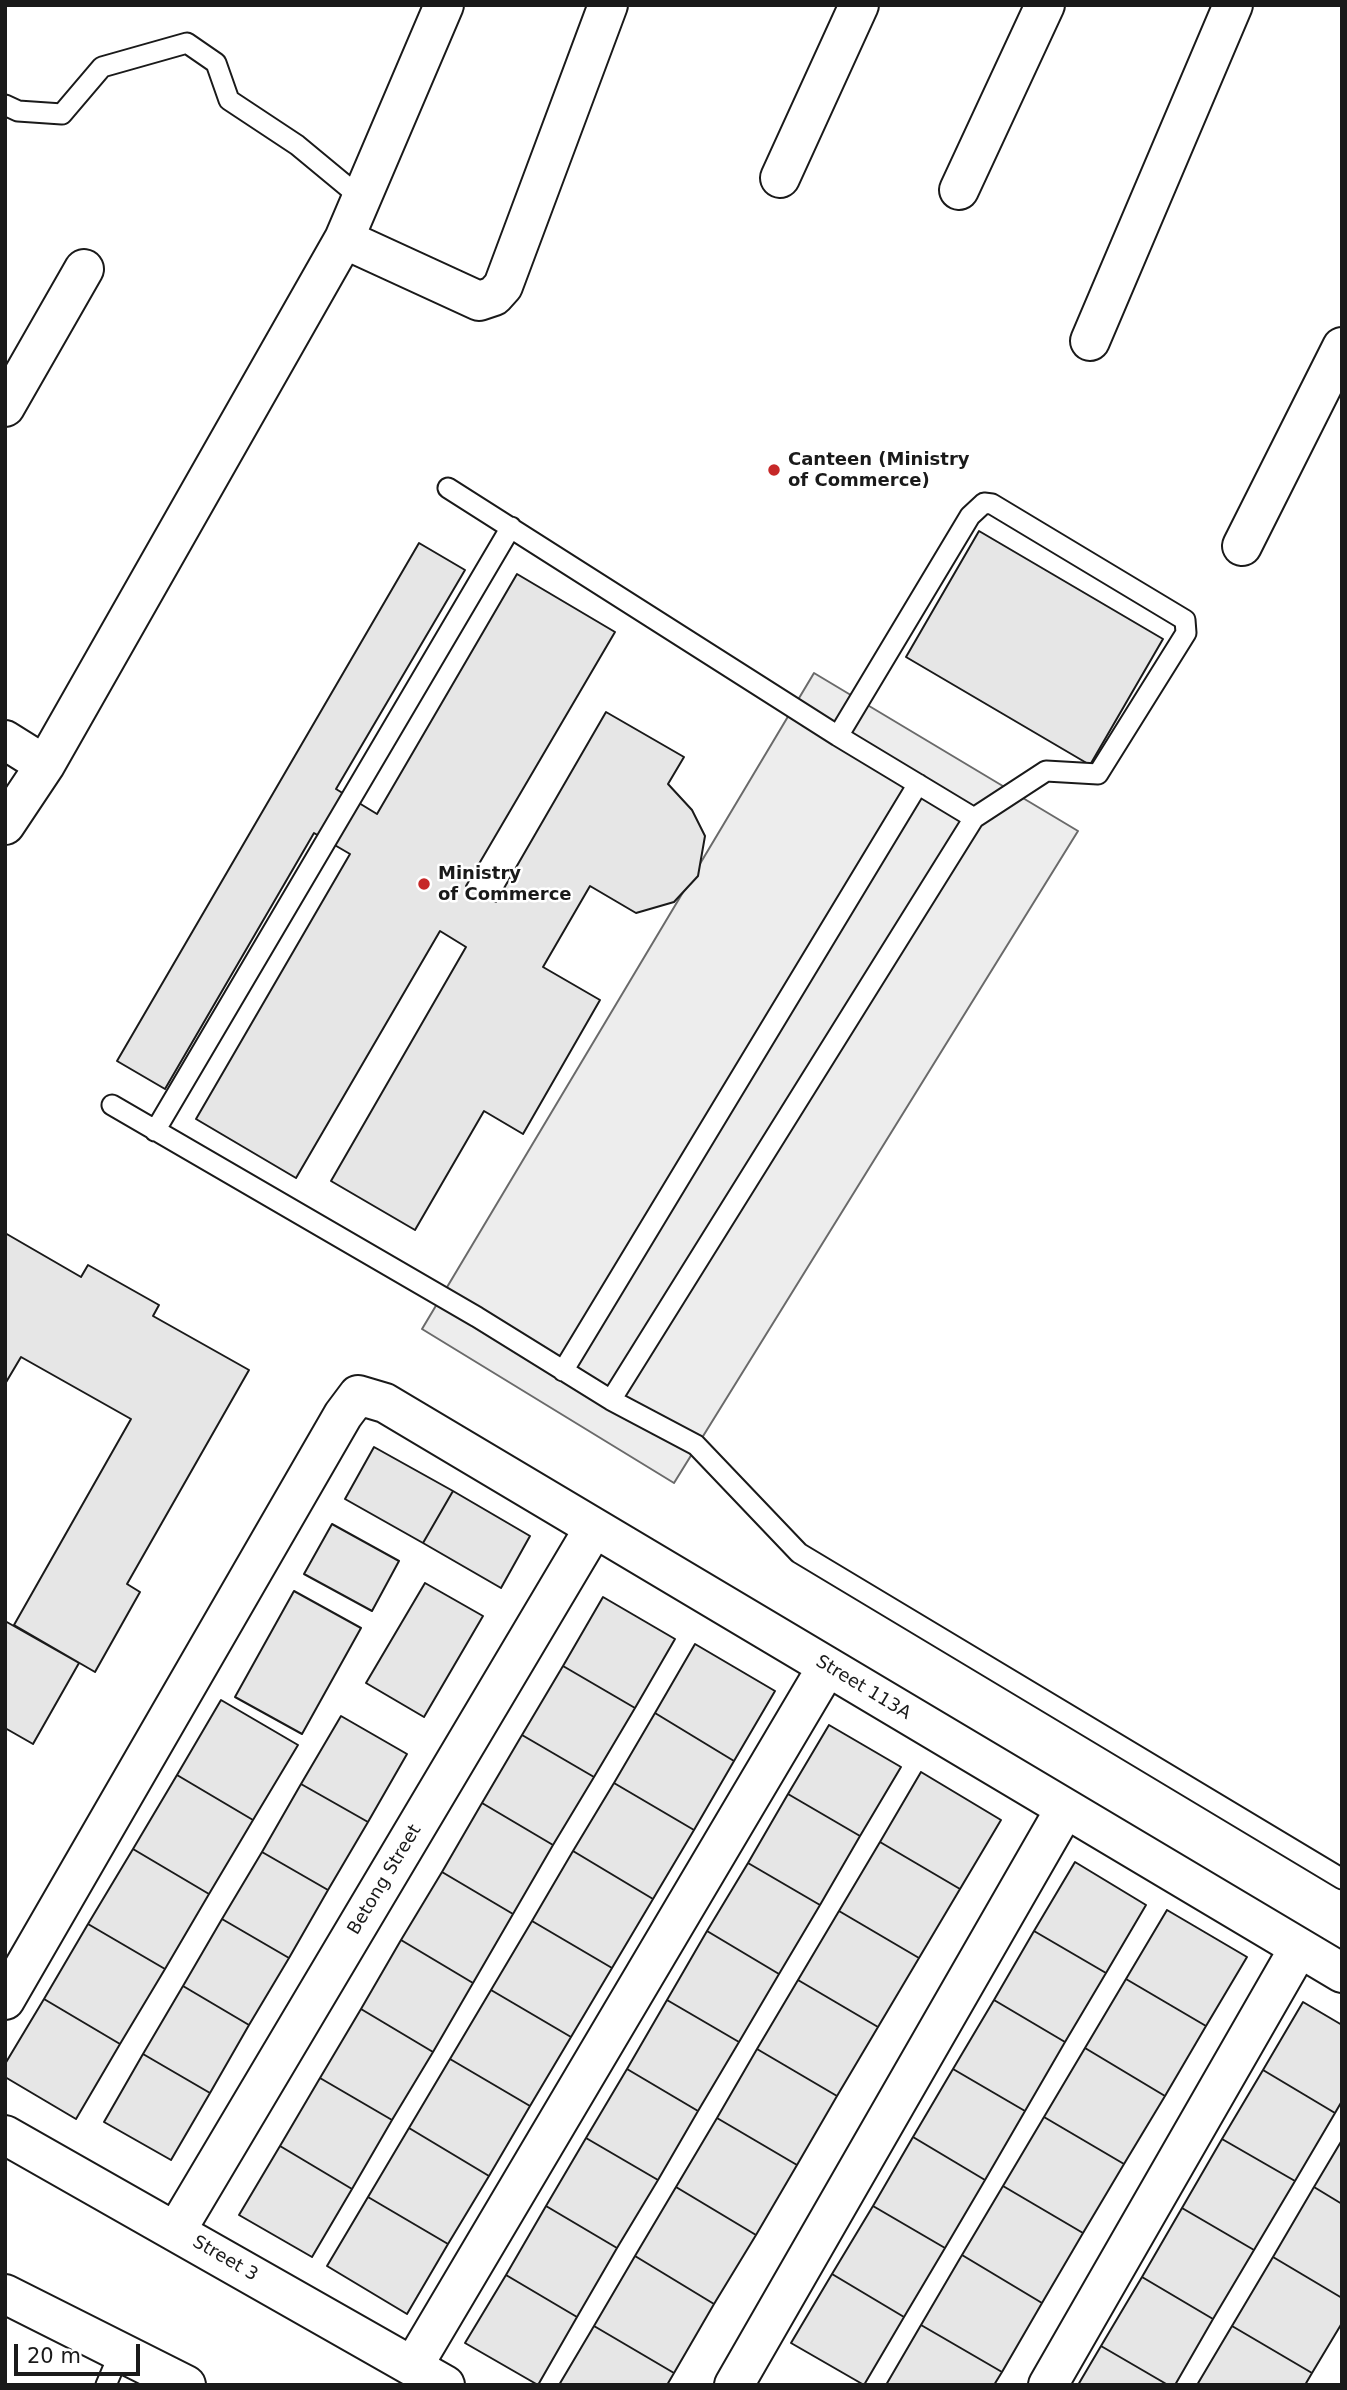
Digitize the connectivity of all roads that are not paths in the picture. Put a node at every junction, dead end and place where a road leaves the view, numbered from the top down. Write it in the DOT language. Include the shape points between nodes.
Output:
graph roads {
  1 [pos="444,5"];
  2 [pos="608,5"];
  3 [pos="859,5"];
  4 [pos="1045,5"];
  5 [pos="1233,5"];
  6 [pos="5,105"];
  7 [pos="780,178"];
  8 [pos="959,190"];
  9 [pos="361,198"];
  10 [pos="344,239"];
  11 [pos="84,269"];
  12 [pos="1090,341"];
  13 [pos="1342,347"];
  14 [pos="5,407"];
  15 [pos="448,488"];
  16 [pos="511,527"];
  17 [pos="1242,546"];
  18 [pos="838,736"];
  19 [pos="5,740"];
  20 [pos="46,765"];
  21 [pos="918,784"];
  22 [pos="974,818"];
  23 [pos="5,825"];
  24 [pos="112,1105"];
  25 [pos="155,1131"];
  26 [pos="563,1371"];
  27 [pos="611,1401"];
  28 [pos="594,1528"];
  29 [pos="827,1667"];
  30 [pos="1065,1809"];
  31 [pos="1342,1879"];
  32 [pos="1299,1948"];
  33 [pos="1342,1973"];
  34 [pos="5,2000"];
  35 [pos="5,2135"];
  36 [pos="176,2231"];
  37 [pos="5,2294"];
  38 [pos="113,2368"];
  39 [pos="429,2376"];
  40 [pos="186,2385"];
  41 [pos="734,2385"];
  42 [pos="1048,2385"];
  1 -- 9 [label="street"];
  2 -- 10 [label="street" via="503,286 494,296 479,300"];
  3 -- 7 [label="street"];
  4 -- 8 [label="street"];
  5 -- 12 [label="street"];
  6 -- 9 [label="lane" via="18,111 62,114 102,67 187,43 216,63 229,100 297,145"];
  9 -- 10 [label="street"];
  10 -- 20 [label="street"];
  11 -- 14 [label="street"];
  13 -- 17 [label="street"];
  15 -- 16 [label="lane"];
  16 -- 18 [label="lane"];
  16 -- 25 [label="lane"];
  18 -- 21 [label="lane"];
  18 -- 22 [label="lane" via="970,516 984,503 1185,620 1186,633 1098,774 1046,771"];
  19 -- 20 [label="street"];
  20 -- 23 [label="street"];
  21 -- 22 [label="lane"];
  21 -- 26 [label="lane"];
  22 -- 27 [label="lane"];
  24 -- 25 [label="lane"];
  25 -- 26 [label="lane"];
  26 -- 27 [label="lane"];
  27 -- 31 [label="lane" via="696,1445 799,1553"];
  28 -- 29 [label="street, Street 113A"];
  28 -- 34 [label="street, Street 113A" via="385,1403 358,1395"];
  28 -- 36 [label="street, Betong Street"];
  29 -- 30 [label="street, Street 113A"];
  29 -- 39 [label="street"];
  30 -- 32 [label="street, Street 113A"];
  30 -- 41 [label="street"];
  32 -- 33 [label="street, Street 113A"];
  32 -- 42 [label="street"];
  35 -- 36 [label="street, Street 3"];
  36 -- 39 [label="street, Street 3"];
  37 -- 38 [label="street"];
  38 -- 40 [label="street"];
}
